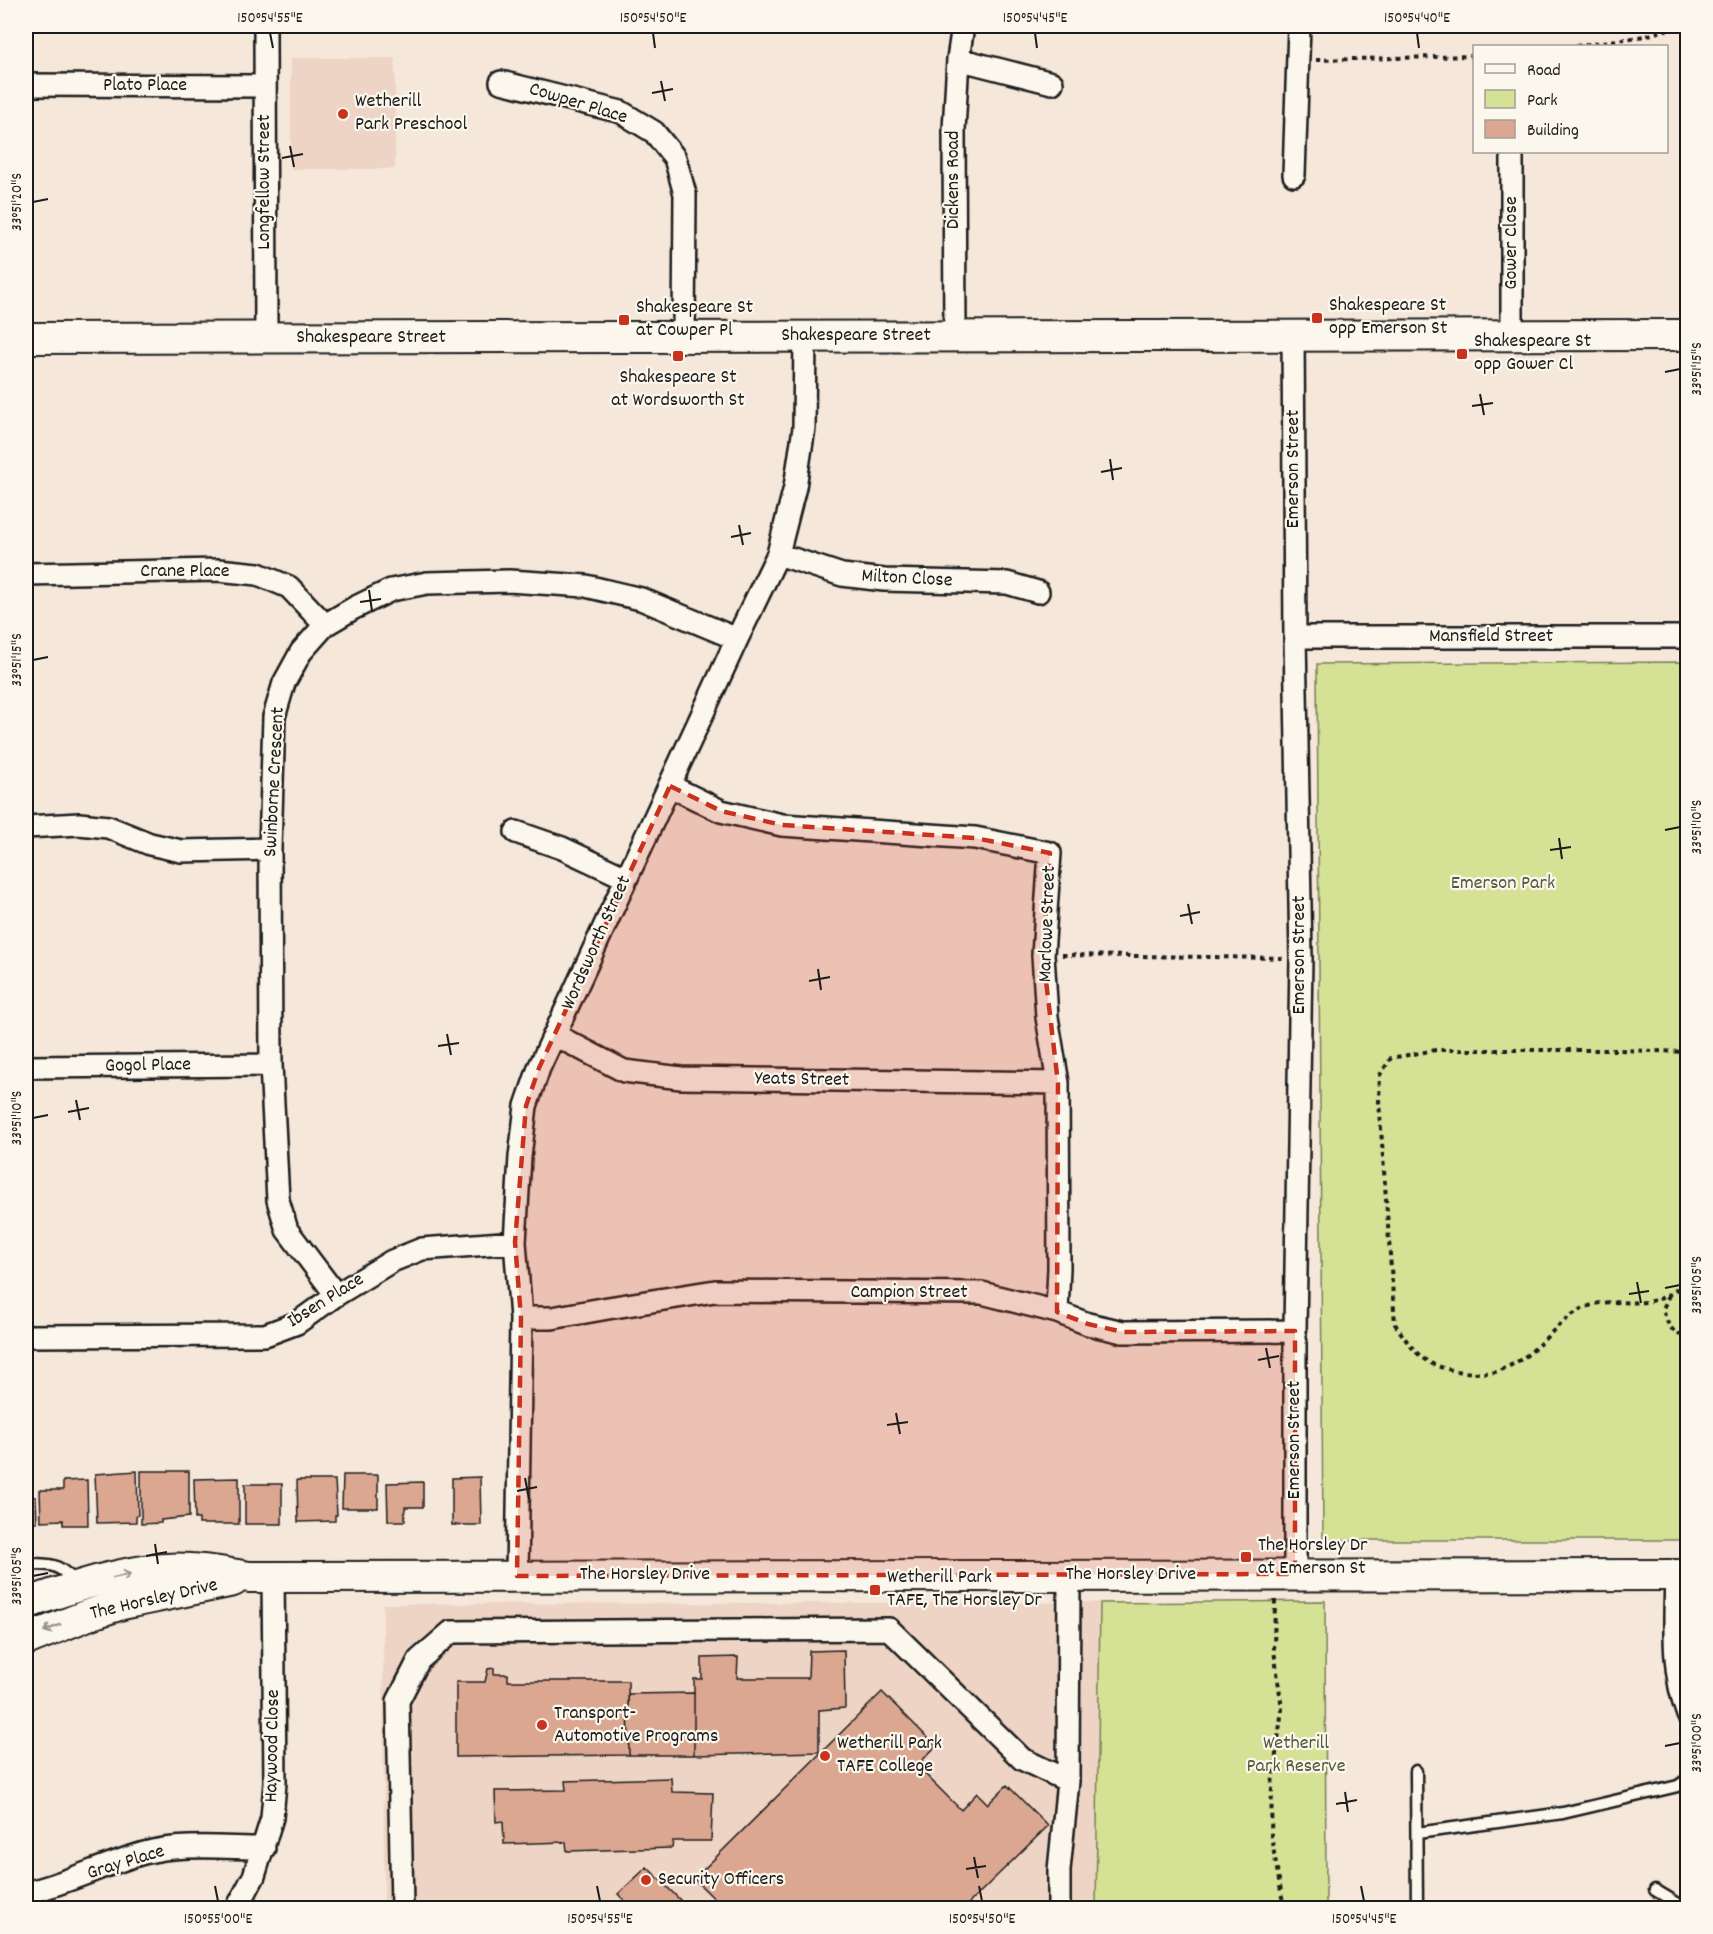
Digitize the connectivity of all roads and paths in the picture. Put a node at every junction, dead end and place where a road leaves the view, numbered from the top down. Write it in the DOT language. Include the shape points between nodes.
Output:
graph roads {
  1 [pos="265,26"];
  2 [pos="963,26"];
  3 [pos="1299,26"];
  4 [pos="1680,26"];
  5 [pos="1583,45"];
  6 [pos="1473,56"];
  7 [pos="957,59"];
  8 [pos="1299,60"];
  9 [pos="501,82"];
  10 [pos="1052,82"];
  11 [pos="26,85"];
  12 [pos="265,86"];
  13 [pos="1512,153"];
  14 [pos="1294,175"];
  15 [pos="1293,335"];
  16 [pos="1512,335"];
  17 [pos="1688,335"];
  18 [pos="955,336"];
  19 [pos="684,337"];
  20 [pos="805,337"];
  21 [pos="26,338"];
  22 [pos="266,338"];
  23 [pos="778,554"];
  24 [pos="26,574"];
  25 [pos="1038,592"];
  26 [pos="325,625"];
  27 [pos="1295,637"];
  28 [pos="1688,637"];
  29 [pos="737,639"];
  30 [pos="669,786"];
  31 [pos="26,826"];
  32 [pos="516,832"];
  33 [pos="270,849"];
  34 [pos="626,878"];
  35 [pos="1043,955"];
  36 [pos="1301,958"];
  37 [pos="555,1035"];
  38 [pos="1688,1052"];
  39 [pos="271,1065"];
  40 [pos="26,1067"];
  41 [pos="1058,1083"];
  42 [pos="515,1242"];
  43 [pos="1688,1282"];
  44 [pos="336,1295"];
  45 [pos="1670,1295"];
  46 [pos="1057,1311"];
  47 [pos="521,1318"];
  48 [pos="1295,1331"];
  49 [pos="26,1336"];
  50 [pos="1688,1336"];
  51 [pos="26,1564"];
  52 [pos="1295,1574"];
  53 [pos="1069,1575"];
  54 [pos="1682,1575"];
  55 [pos="262,1576"];
  56 [pos="517,1576"];
  57 [pos="79,1586"];
  58 [pos="1266,1597"];
  59 [pos="26,1604"];
  60 [pos="26,1640"];
  61 [pos="1688,1715"];
  62 [pos="1416,1772"];
  63 [pos="1688,1779"];
  64 [pos="1068,1781"];
  65 [pos="1417,1833"];
  66 [pos="264,1848"];
  67 [pos="1655,1890"];
  68 [pos="26,1893"];
  69 [pos="237,1908"];
  70 [pos="402,1908"];
  71 [pos="1059,1908"];
  72 [pos="1284,1908"];
  73 [pos="1417,1908"];
  74 [pos="1684,1908"];
  1 -- 12 [label="street, Longfellow Street"];
  2 -- 7 [label="street, Dickens Road"];
  3 -- 8 [label="street"];
  4 -- 5 [label="path" via="1645,36"];
  6 -- 8 [label="path"];
  7 -- 10 [label="street"];
  7 -- 18 [label="street, Dickens Road"];
  8 -- 14 [label="street"];
  9 -- 19 [label="street, Cowper Place" via="621,112 654,132 675,159 685,194"];
  11 -- 12 [label="street, Plato Place"];
  12 -- 22 [label="street, Longfellow Street"];
  13 -- 16 [label="street, Gower Close"];
  15 -- 16 [label="main road, Shakespeare Street"];
  15 -- 18 [label="main road, Shakespeare Street"];
  15 -- 27 [label="street, Emerson Street"];
  16 -- 17 [label="main road, Shakespeare Street"];
  18 -- 20 [label="main road, Shakespeare Street"];
  19 -- 20 [label="main road, Shakespeare Street"];
  19 -- 22 [label="main road, Shakespeare Street"];
  20 -- 23 [label="street, Wordsworth Street" via="804,428 795,487"];
  21 -- 22 [label="main road, Shakespeare Street"];
  23 -- 25 [label="street, Milton Close" via="842,575 1007,583"];
  23 -- 29 [label="street, Wordsworth Street"];
  24 -- 26 [label="street, Crane Place" via="218,570 258,574 289,587"];
  26 -- 29 [label="street, Swinborne Crescent" via="391,590 427,583 509,581 586,586 641,599"];
  26 -- 33 [label="street, Swinborne Crescent" via="301,652 284,683 274,717"];
  27 -- 28 [label="street, Mansfield Street"];
  27 -- 36 [label="street, Emerson Street"];
  29 -- 30 [label="street, Wordsworth Street"];
  30 -- 34 [label="street, Wordsworth Street"];
  30 -- 35 [label="street, Marlowe Street" via="721,812 782,825 975,838 1050,853"];
  31 -- 33 [label="street" via="108,827 150,844 181,851"];
  32 -- 34 [label="street"];
  33 -- 39 [label="street, Swinborne Crescent"];
  34 -- 37 [label="street, Wordsworth Street"];
  35 -- 36 [label="path"];
  35 -- 41 [label="street, Marlowe Street" via="1047,1017"];
  36 -- 48 [label="street, Emerson Street"];
  37 -- 41 [label="street, Yeats Street" via="624,1071 681,1078"];
  37 -- 42 [label="street, Wordsworth Street" via="526,1106"];
  38 -- 45 [label="path" via="1436,1050 1391,1058 1380,1075 1395,1324 1410,1347 1426,1361 1451,1370 1497,1371 1521,1360 1574,1312 1593,1304 1653,1301"];
  39 -- 40 [label="street, Gogol Place"];
  39 -- 44 [label="street, Swinborne Crescent" via="278,1200 287,1230"];
  41 -- 46 [label="street, Marlowe Street"];
  42 -- 44 [label="street, Ibsen Place" via="422,1249 392,1261"];
  42 -- 47 [label="street, Wordsworth Street"];
  43 -- 45 [label="path"];
  44 -- 49 [label="street, Ibsen Place" via="297,1323 265,1335"];
  45 -- 50 [label="path" via="1663,1309 1670,1328"];
  46 -- 47 [label="street, Campion Street" via="982,1293 715,1291 552,1318"];
  46 -- 48 [label="street, Campion Street" via="1123,1332"];
  47 -- 56 [label="street, Wordsworth Street"];
  48 -- 52 [label="street, Emerson Street"];
  51 -- 57 [label="lane" via="61,1568"];
  52 -- 53 [label="main road, The Horsley Drive"];
  52 -- 54 [label="main road, The Horsley Drive"];
  53 -- 56 [label="main road, The Horsley Drive"];
  53 -- 64 [label="street"];
  54 -- 61 [label="street" via="1675,1667"];
  55 -- 56 [label="main road, The Horsley Drive"];
  57 -- 55 [label="main road, The Horsley Drive, one-way" via="163,1570"];
  55 -- 60 [label="main road, The Horsley Drive, one-way" via="122,1604"];
  55 -- 66 [label="street, Haywood Close" via="275,1783"];
  57 -- 59 [label="main road, The Horsley Drive"];
  58 -- 72 [label="path" via="1275,1597 1274,1650 1282,1709 1272,1784 1272,1836"];
  62 -- 65 [label="lane"];
  63 -- 65 [label="lane" via="1678,1786 1563,1813"];
  64 -- 70 [label="street" via="1022,1759 889,1629 451,1632 419,1660 398,1701"];
  64 -- 71 [label="street"];
  65 -- 73 [label="lane"];
  66 -- 68 [label="street, Gray Place" via="169,1848"];
  66 -- 69 [label="street, Haywood Close"];
  67 -- 74 [label="lane"];
}
